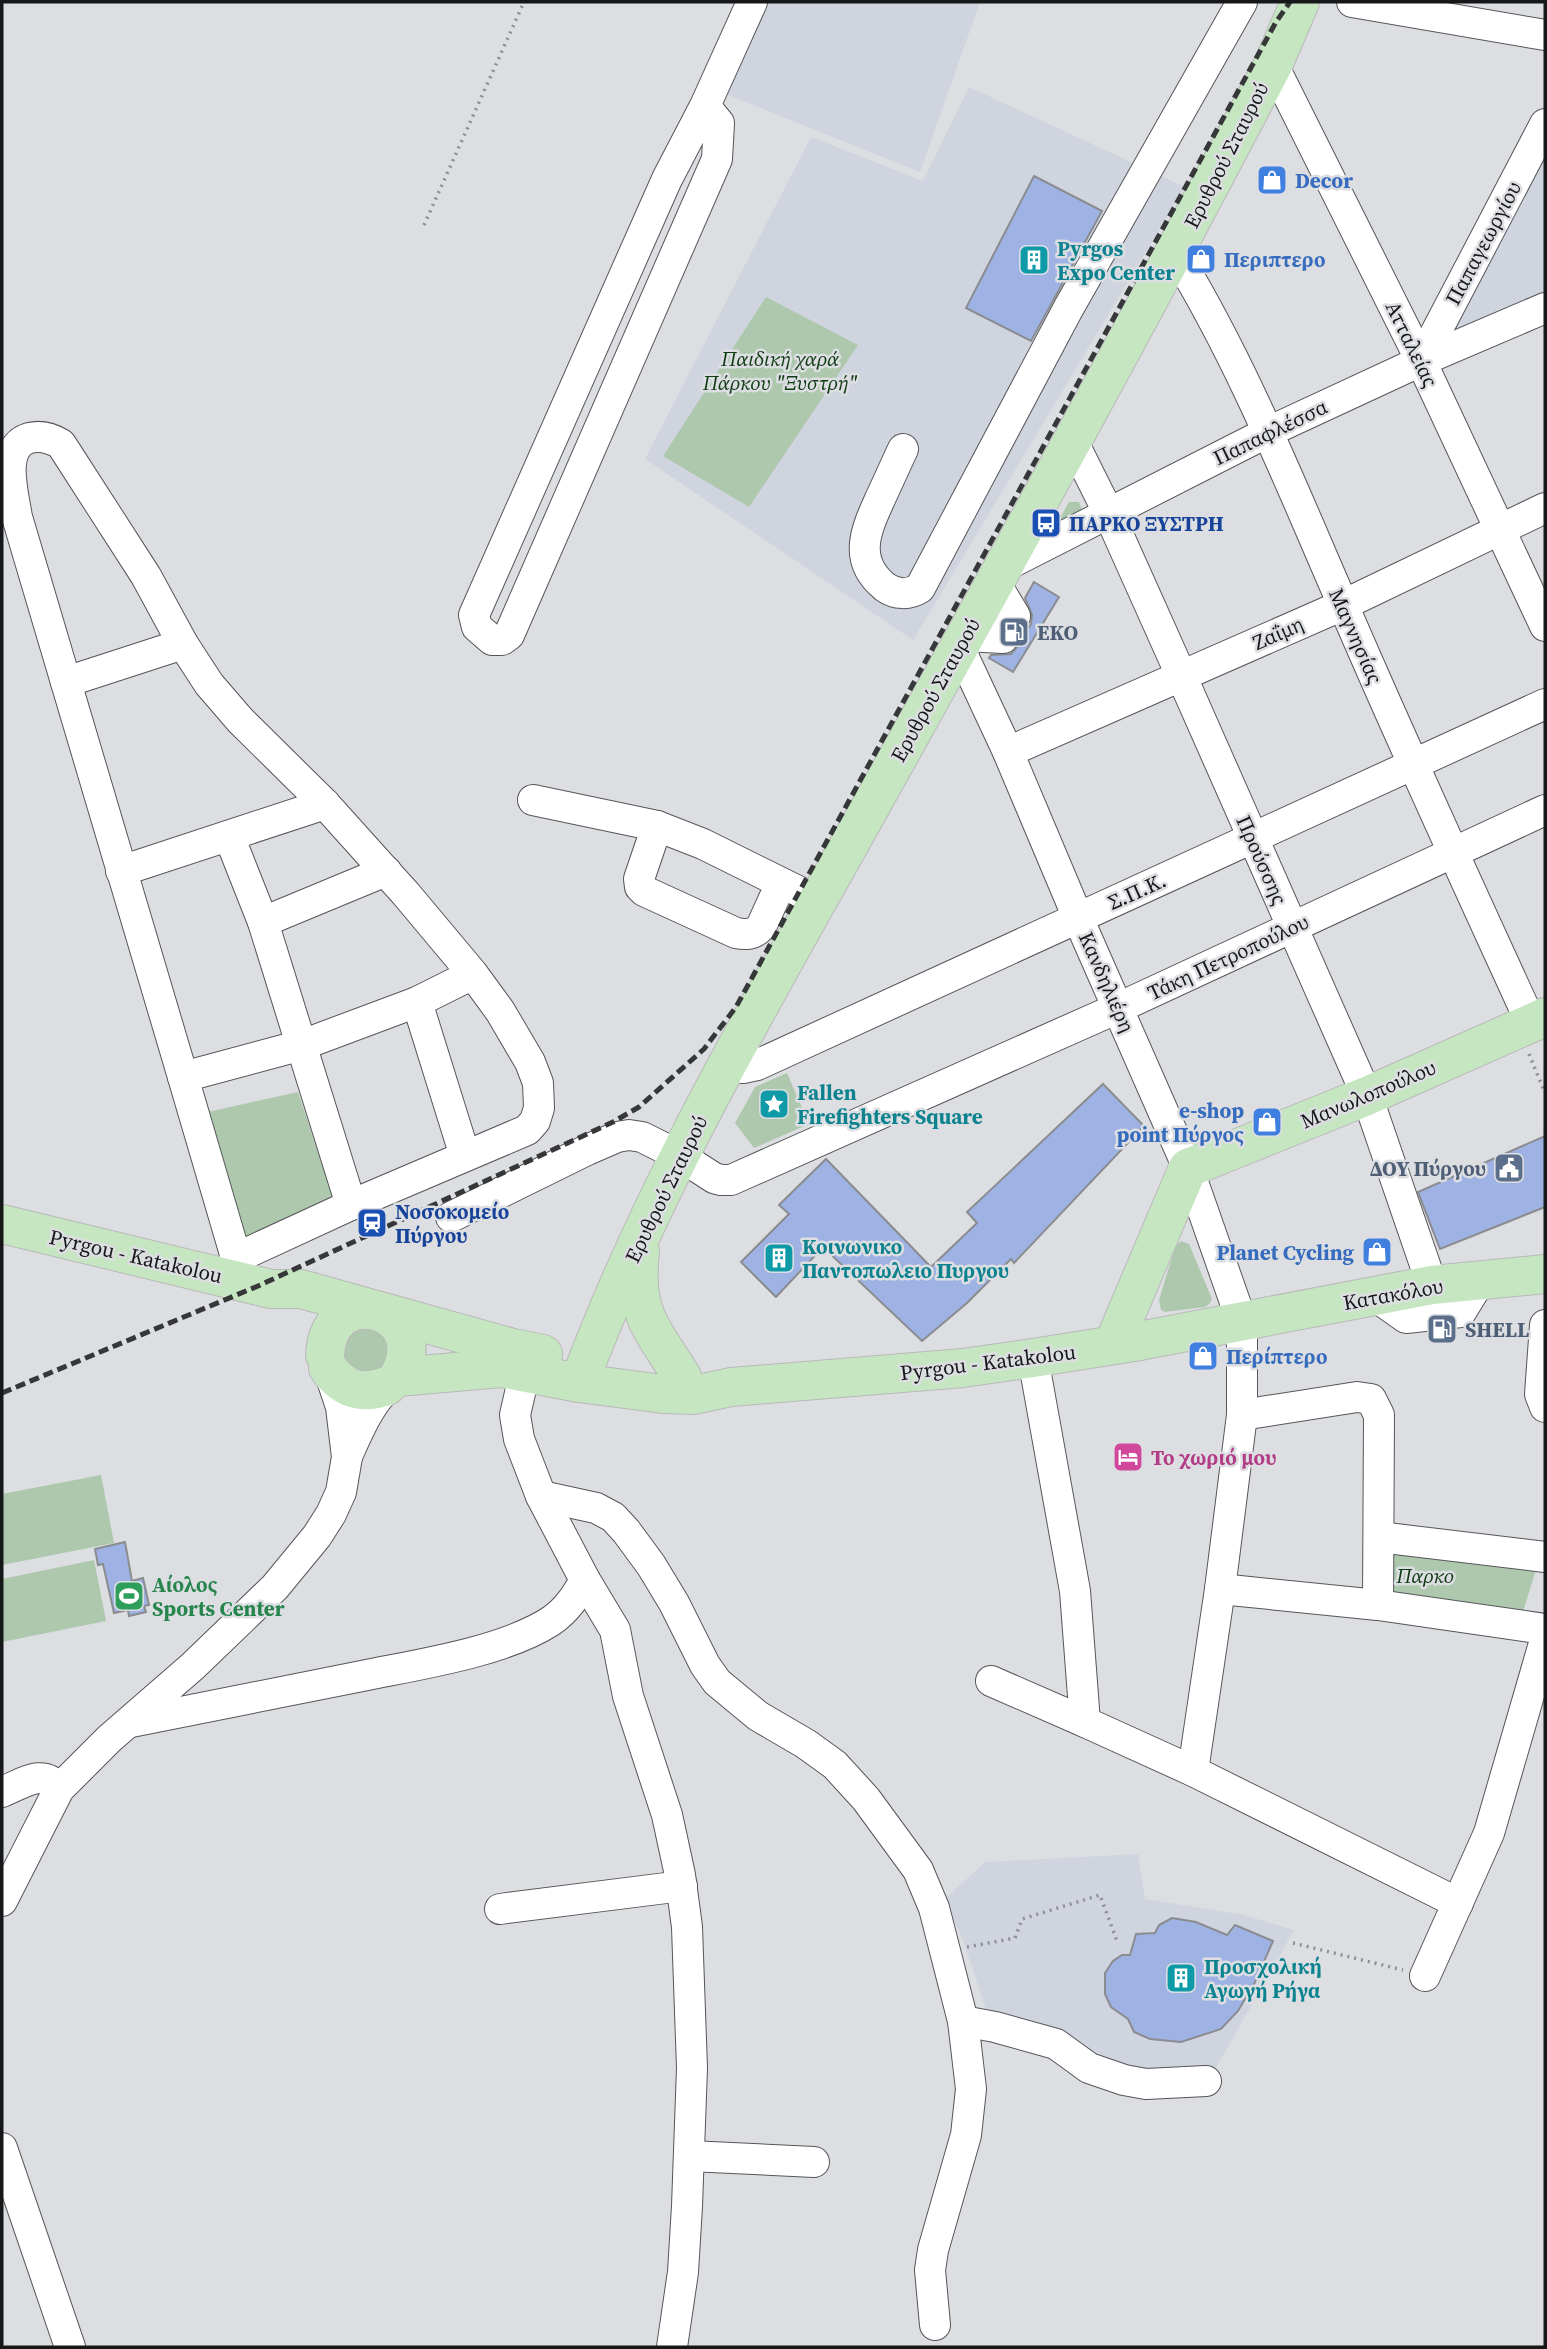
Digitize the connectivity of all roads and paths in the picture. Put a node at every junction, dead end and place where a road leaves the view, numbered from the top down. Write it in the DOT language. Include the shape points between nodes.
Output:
graph roads {
  1 [pos="524,2"];
  2 [pos="752,2"];
  3 [pos="1242,2"];
  4 [pos="1300,2"];
  5 [pos="1352,2"];
  6 [pos="1545,35"];
  7 [pos="1273,65"];
  8 [pos="705,106"];
  9 [pos="1545,124"];
  10 [pos="424,225"];
  11 [pos="1175,253"];
  12 [pos="613,303"];
  13 [pos="1545,308"];
  14 [pos="648,318"];
  15 [pos="1421,361"];
  16 [pos="556,432"];
  17 [pos="1268,432"];
  18 [pos="1073,442"];
  19 [pos="591,448"];
  20 [pos="903,449"];
  21 [pos="1545,508"];
  22 [pos="1108,512"];
  23 [pos="1501,527"];
  24 [pos="998,575"];
  25 [pos="1343,605"];
  26 [pos="1545,626"];
  27 [pos="962,642"];
  28 [pos="183,644"];
  29 [pos="1181,675"];
  30 [pos="66,682"];
  31 [pos="1545,704"];
  32 [pos="1008,752"];
  33 [pos="1413,765"];
  34 [pos="533,800"];
  35 [pos="325,804"];
  36 [pos="1545,810"];
  37 [pos="657,826"];
  38 [pos="229,836"];
  39 [pos="1252,839"];
  40 [pos="1453,852"];
  41 [pos="121,872"];
  42 [pos="386,872"];
  43 [pos="780,883"];
  44 [pos="818,901"];
  45 [pos="1078,918"];
  46 [pos="263,922"];
  47 [pos="1292,927"];
  48 [pos="473,975"];
  49 [pos="417,1002"];
  50 [pos="1118,1008"];
  51 [pos="1534,1029"];
  52 [pos="302,1045"];
  53 [pos="727,1066"];
  54 [pos="183,1077"];
  55 [pos="1545,1093"];
  56 [pos="1367,1096"];
  57 [pos="465,1156"];
  58 [pos="680,1156"];
  59 [pos="1188,1168"];
  60 [pos="351,1205"];
  61 [pos="451,1217"];
  62 [pos="2,1224"];
  63 [pos="642,1233"];
  64 [pos="1545,1274"];
  65 [pos="250,1276"];
  66 [pos="1480,1281"];
  67 [pos="1432,1285"];
  68 [pos="1375,1296"];
  69 [pos="376,1310"];
  70 [pos="1242,1322"];
  71 [pos="1545,1325"];
  72 [pos="1113,1345"];
  73 [pos="1033,1358"];
  74 [pos="326,1361"];
  75 [pos="525,1371"];
  76 [pos="583,1373"];
  77 [pos="681,1377"];
  78 [pos="393,1381"];
  79 [pos="731,1387"];
  80 [pos="1545,1407"];
  81 [pos="1242,1415"];
  82 [pos="346,1457"];
  83 [pos="541,1496"];
  84 [pos="1379,1537"];
  85 [pos="1545,1557"];
  86 [pos="586,1580"];
  87 [pos="1220,1589"];
  88 [pos="1378,1605"];
  89 [pos="1545,1629"];
  90 [pos="1545,1640"];
  91 [pos="991,1681"];
  92 [pos="131,1722"];
  93 [pos="1085,1722"];
  94 [pos="1193,1771"];
  95 [pos="59,1789"];
  96 [pos="2,1792"];
  97 [pos="682,1886"];
  98 [pos="2,1901"];
  99 [pos="1458,1903"];
  100 [pos="499,1909"];
  101 [pos="1117,1941"];
  102 [pos="1293,1943"];
  103 [pos="945,1951"];
  104 [pos="1425,1976"];
  105 [pos="962,2021"];
  106 [pos="1206,2081"];
  107 [pos="2,2148"];
  108 [pos="689,2156"];
  109 [pos="814,2162"];
  110 [pos="935,2325"];
  111 [pos="70,2347"];
  112 [pos="673,2347"];
  1 -- 10 [label="path"];
  2 -- 8 [label="street"];
  3 -- 20 [label="street" via="1068,309 920,588 904,594 888,590 877,580 864,547 867,528"];
  4 -- 7 [label="main road, Ερυθρού Σταυρού"];
  5 -- 6 [label="street"];
  7 -- 11 [label="main road, Ερυθρού Σταυρού"];
  7 -- 15 [label="street, Ατταλείας"];
  8 -- 12 [label="street" via="667,179"];
  8 -- 14 [label="street" via="719,123 716,159"];
  9 -- 15 [label="street, Παπαγεωργίου"];
  11 -- 17 [label="street, Μαγνησίας"];
  11 -- 18 [label="main road, Ερυθρού Σταυρού"];
  12 -- 14 [label="street"];
  12 -- 16 [label="street"];
  13 -- 15 [label="street, Παπαφλέσσα"];
  14 -- 19 [label="street"];
  15 -- 17 [label="street, Παπαφλέσσα"];
  15 -- 23 [label="street, Ατταλείας"];
  16 -- 19 [label="street"];
  16 -- 19 [label="street" via="474,615 477,627 492,640 509,635"];
  17 -- 22 [label="street, Παπαφλέσσα"];
  17 -- 25 [label="street, Μαγνησίας"];
  18 -- 22 [label="street, Προύσσης"];
  18 -- 24 [label="main road, Ερυθρού Σταυρού"];
  21 -- 23 [label="street, Ζαΐμη"];
  22 -- 24 [label="street, Παπαφλέσσα"];
  22 -- 29 [label="street, Προύσσης"];
  23 -- 25 [label="street, Ζαΐμη"];
  23 -- 26 [label="street, Ατταλείας"];
  24 -- 27 [label="main road, Ερυθρού Σταυρού"];
  25 -- 29 [label="street, Ζαΐμη"];
  25 -- 33 [label="street, Μαγνησίας"];
  27 -- 32 [label="street, Κανδηλιέρη"];
  27 -- 44 [label="main road, Ερυθρού Σταυρού"];
  28 -- 30 [label="street"];
  28 -- 30 [label="street" via="146,576 61,444 52,438 32,437 16,444 8,466 17,517"];
  28 -- 35 [label="street" via="240,720"];
  29 -- 32 [label="street, Ζαΐμη"];
  29 -- 39 [label="street, Προύσσης"];
  30 -- 41 [label="street"];
  31 -- 33 [label="street, Σ.Π.Κ."];
  32 -- 45 [label="street, Κανδηλιέρη"];
  33 -- 39 [label="street, Σ.Π.Κ."];
  33 -- 40 [label="street, Μαγνησίας"];
  34 -- 37 [label="street"];
  35 -- 38 [label="street"];
  35 -- 42 [label="street"];
  36 -- 40 [label="street, Τάκη Πετροπούλου"];
  37 -- 43 [label="street"];
  37 -- 43 [label="street" via="639,879 643,891 736,933 748,934 761,927"];
  38 -- 41 [label="street"];
  38 -- 46 [label="street"];
  39 -- 45 [label="street, Σ.Π.Κ."];
  39 -- 47 [label="street, Προύσσης"];
  40 -- 47 [label="street, Τάκη Πετροπούλου"];
  40 -- 51 [label="street, Μαγνησίας"];
  41 -- 54 [label="street"];
  42 -- 46 [label="street"];
  42 -- 48 [label="street"];
  43 -- 44 [label="street"];
  44 -- 53 [label="main road, Ερυθρού Σταυρού"];
  45 -- 50 [label="street, Κανδηλιέρη"];
  45 -- 53 [label="street, Σ.Π.Κ." via="757,1065"];
  46 -- 52 [label="street"];
  47 -- 50 [label="street, Τάκη Πετροπούλου"];
  47 -- 56 [label="street, Προύσσης"];
  48 -- 49 [label="street"];
  48 -- 57 [label="street" via="530,1062 538,1083 539,1108 527,1130"];
  49 -- 52 [label="street"];
  49 -- 57 [label="street"];
  50 -- 58 [label="street, Τάκη Πετροπούλου" via="731,1180 713,1178"];
  50 -- 59 [label="street, Κανδηλιέρη"];
  51 -- 55 [label="path"];
  51 -- 56 [label="main road, Μανωλοπούλου"];
  52 -- 54 [label="street"];
  52 -- 60 [label="street"];
  53 -- 58 [label="main road, Ερυθρού Σταυρού"];
  54 -- 65 [label="street"];
  56 -- 59 [label="main road, Μανωλοπούλου"];
  56 -- 67 [label="street, Προύσσης"];
  57 -- 60 [label="street"];
  58 -- 61 [label="street, Τάκη Πετροπούλου" via="642,1137 617,1137"];
  58 -- 63 [label="main road, Ερυθρού Σταυρού"];
  59 -- 70 [label="street, Κανδηλιέρη"];
  59 -- 72 [label="main road"];
  60 -- 65 [label="street"];
  62 -- 65 [label="main road, Pyrgou - Katakolou"];
  63 -- 76 [label="main road, Ερυθρού Σταυρού"];
  63 -- 77 [label="main road" via="637,1279 643,1317"];
  64 -- 66 [label="main road, Κατακόλου"];
  65 -- 69 [label="main road, Pyrgou - Katakolou"];
  65 -- 74 [label="main road, Pyrgou - Katakolou" via="308,1326"];
  66 -- 67 [label="main road, Κατακόλου"];
  66 -- 68 [label="street" via="1461,1312 1406,1318"];
  67 -- 68 [label="main road, Κατακόλου"];
  68 -- 70 [label="main road, Κατακόλου"];
  69 -- 74 [label="main road, Pyrgou - Katakolou" via="350,1312 339,1319 325,1341"];
  69 -- 76 [label="main road, Pyrgou - Katakolou" via="513,1348"];
  69 -- 78 [label="main road, Pyrgou - Katakolou" via="399,1325 406,1338 405,1365"];
  70 -- 72 [label="main road, Pyrgou - Katakolou"];
  70 -- 81 [label="street, Κανδηλιέρη"];
  71 -- 80 [label="street" via="1540,1394"];
  72 -- 73 [label="main road, Pyrgou - Katakolou"];
  73 -- 79 [label="main road, Pyrgou - Katakolou" via="963,1368 864,1366"];
  73 -- 93 [label="street" via="1075,1591"];
  74 -- 78 [label="main road, Pyrgou - Katakolou" via="336,1379 347,1387 374,1391"];
  74 -- 82 [label="street" via="341,1407"];
  75 -- 76 [label="main road, Pyrgou - Katakolou"];
  75 -- 78 [label="main road, Pyrgou - Katakolou" via="501,1368"];
  75 -- 83 [label="street" via="515,1415 519,1439"];
  76 -- 77 [label="main road, Pyrgou - Katakolou"];
  76 -- 79 [label="main road, Pyrgou - Katakolou" via="663,1394 694,1395"];
  77 -- 79 [label="main road, Pyrgou - Katakolou"];
  78 -- 82 [label="street" via="370,1408"];
  81 -- 84 [label="street" via="1357,1397 1371,1399 1379,1415"];
  81 -- 87 [label="street, Κανδηλιέρη"];
  82 -- 92 [label="street" via="341,1492 301,1557"];
  83 -- 86 [label="street"];
  83 -- 103 [label="street" via="596,1507 613,1517 651,1565 717,1682 758,1716 835,1765 866,1799 918,1870"];
  84 -- 85 [label="street"];
  84 -- 88 [label="street"];
  86 -- 92 [label="street" via="569,1606 552,1620 496,1646"];
  86 -- 97 [label="street" via="615,1630 628,1696 667,1815"];
  87 -- 88 [label="street"];
  87 -- 94 [label="street, Κανδηλιέρη"];
  88 -- 89 [label="street"];
  90 -- 99 [label="street" via="1489,1833"];
  91 -- 93 [label="street"];
  92 -- 95 [label="street"];
  93 -- 94 [label="street"];
  94 -- 99 [label="street"];
  95 -- 96 [label="street" via="53,1780 42,1777"];
  95 -- 98 [label="street"];
  97 -- 100 [label="street"];
  97 -- 108 [label="street" via="691,1997"];
  99 -- 104 [label="street"];
  101 -- 103 [label="path" via="1100,1895 1022,1919 1015,1938"];
  102 -- 104 [label="path"];
  103 -- 105 [label="street"];
  105 -- 106 [label="street" via="1056,2044 1089,2068 1124,2080 1146,2084"];
  105 -- 110 [label="street" via="971,2089 965,2135 933,2250 930,2270"];
  107 -- 111 [label="street"];
  108 -- 109 [label="street"];
  108 -- 112 [label="street" via="683,2272"];
}
